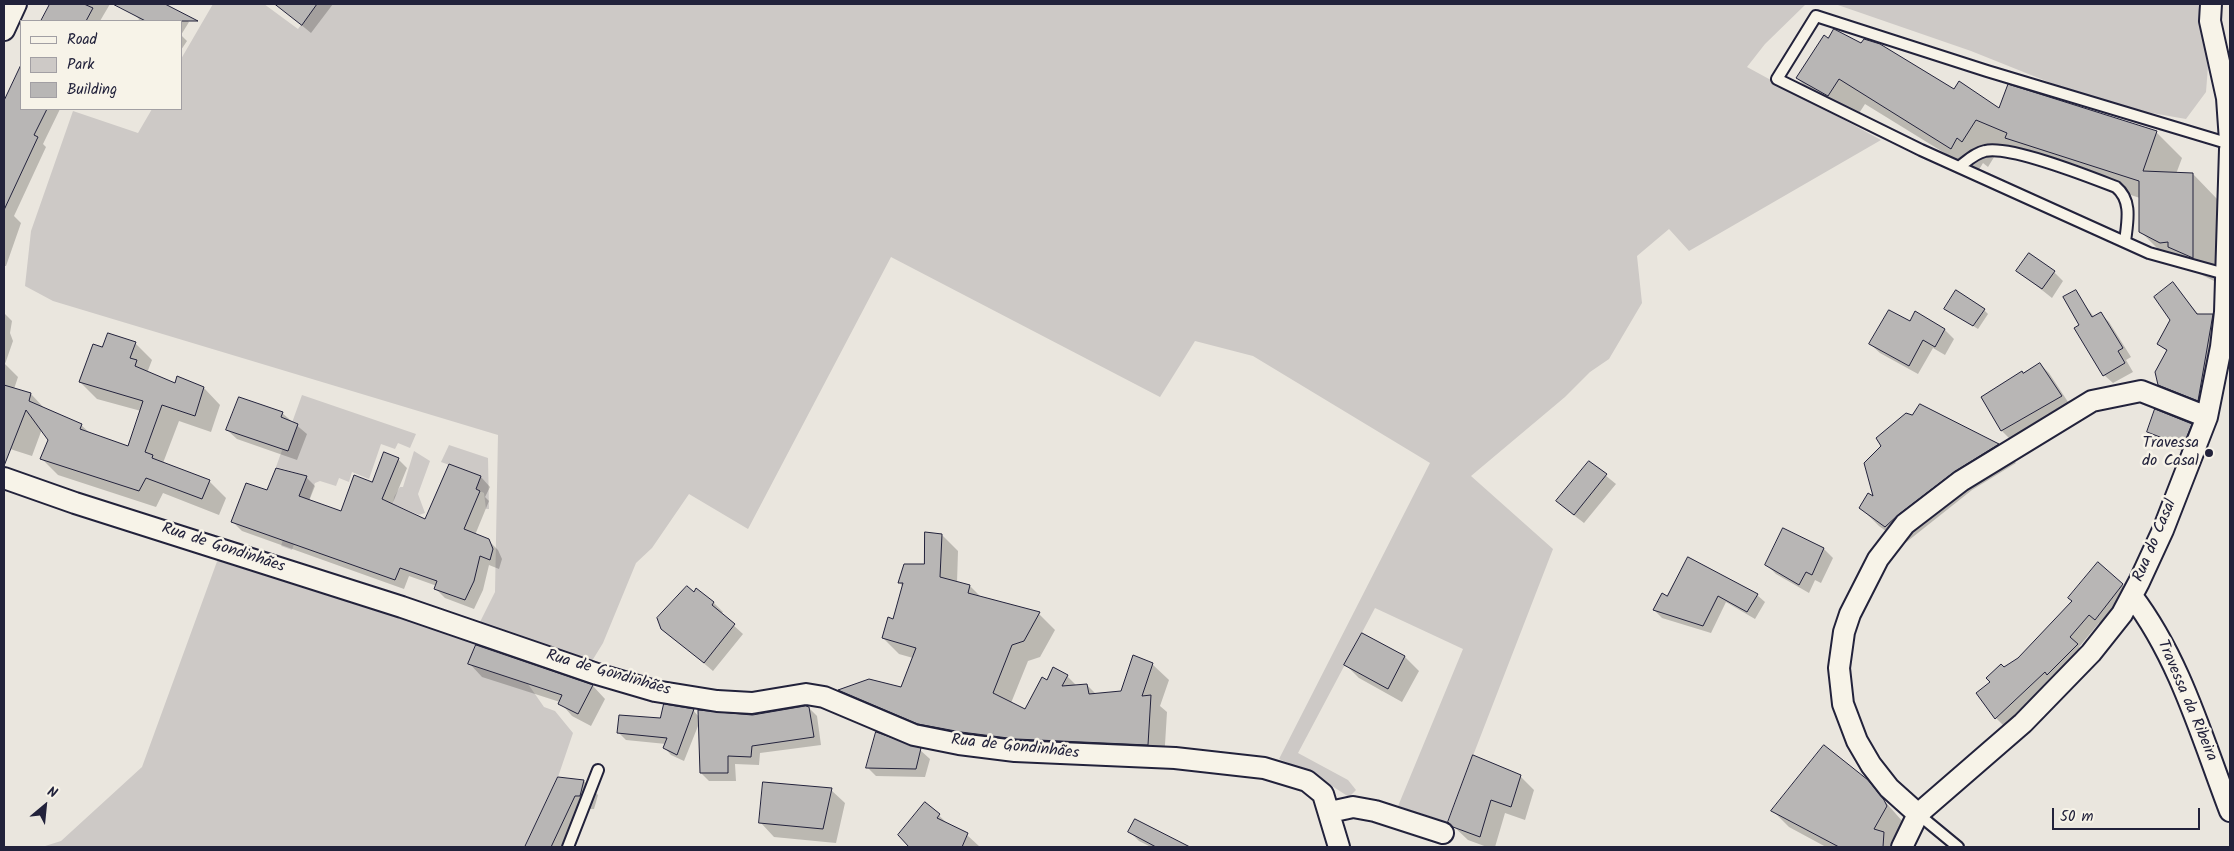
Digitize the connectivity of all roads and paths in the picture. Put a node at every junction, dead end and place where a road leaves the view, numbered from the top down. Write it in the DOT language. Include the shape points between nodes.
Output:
graph roads {
  1 [pos="16,4"];
  2 [pos="2211,4"];
  3 [pos="4,30"];
  4 [pos="2230,143"];
  5 [pos="2230,149"];
  6 [pos="1959,167"];
  7 [pos="2125,242"];
  8 [pos="2225,274"];
  9 [pos="2207,417"];
  10 [pos="4,478"];
  11 [pos="2132,596"];
  12 [pos="598,770"];
  13 [pos="2230,811"];
  14 [pos="1330,812"];
  15 [pos="1918,814"];
  16 [pos="1443,833"];
  17 [pos="568,847"];
  18 [pos="1339,847"];
  19 [pos="1902,847"];
  20 [pos="1958,847"];
  1 -- 3 [label="street"];
  2 -- 4 [label="street" via="2210,21 2227,98"];
  4 -- 6 [label="lane" via="1996,74 1816,16 1777,79"];
  5 -- 8 [label="street, Rua do Casal"];
  6 -- 7 [label="lane"];
  6 -- 7 [label="lane" via="1975,154 1997,149 2116,187 2122,192 2128,209"];
  7 -- 8 [label="lane" via="2149,253"];
  8 -- 9 [label="street, Rua do Casal" via="2221,347"];
  9 -- 11 [label="street, Rua do Casal" via="2163,530"];
  9 -- 15 [label="street" via="2141,391 2092,401 1961,481 1905,524 1878,559 1844,632 1839,668 1843,704 1871,765 1889,788"];
  10 -- 14 [label="street, Rua de Gondinhães" via="655,691 717,701 752,702 806,694 824,697 914,735 959,744 1034,753 1175,758 1264,768 1307,781 1323,794"];
  11 -- 13 [label="street, Travessa da Ribeira" via="2150,620 2173,664"];
  11 -- 15 [label="street, Rua do Casal" via="2091,653 2023,723"];
  12 -- 17 [label="lane"];
  14 -- 16 [label="street" via="1354,807"];
  14 -- 18 [label="street, Rua de Gondinhães"];
  15 -- 19 [label="street, Rua do Casal"];
  15 -- 20 [label="lane"];
}
